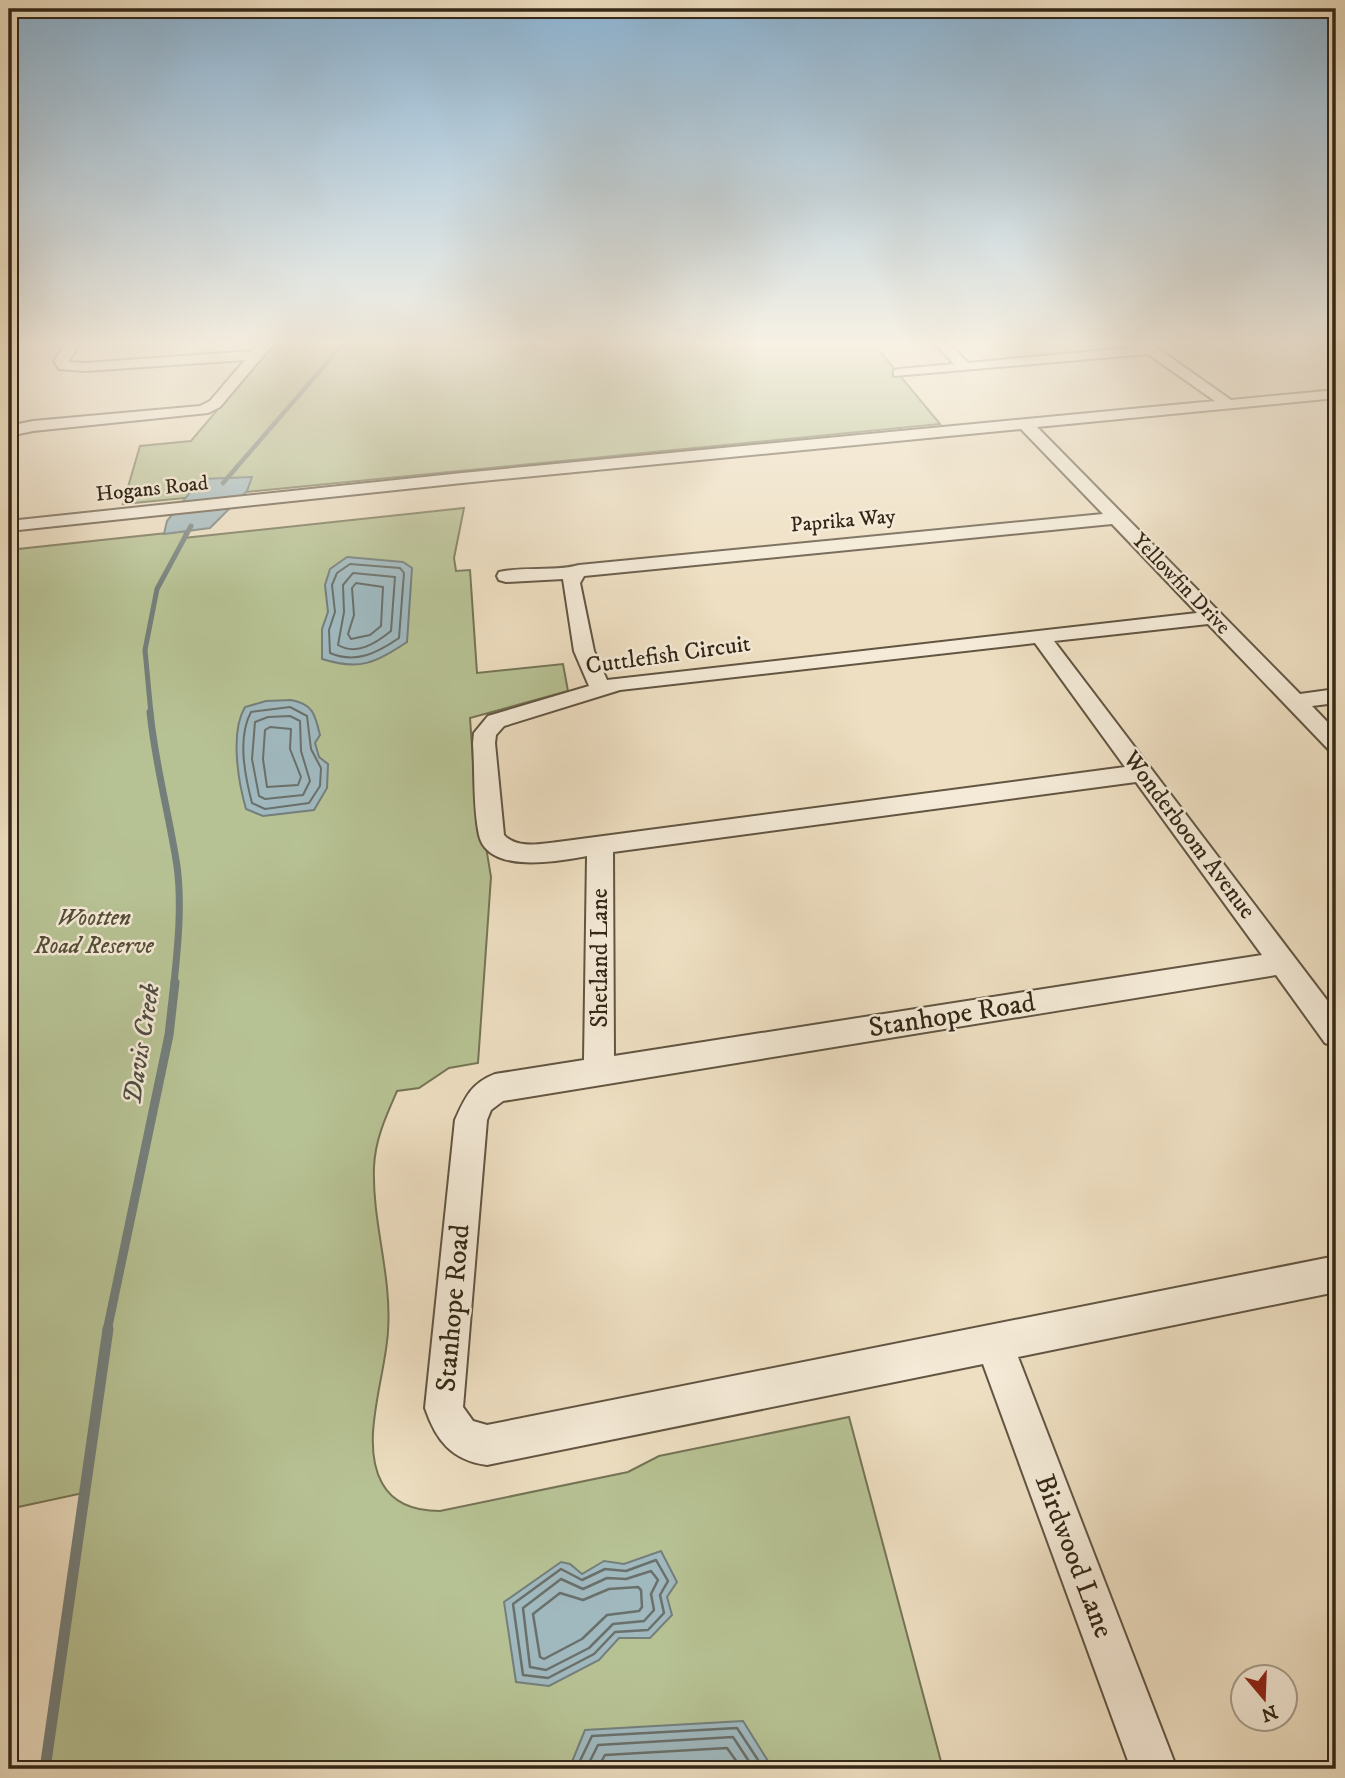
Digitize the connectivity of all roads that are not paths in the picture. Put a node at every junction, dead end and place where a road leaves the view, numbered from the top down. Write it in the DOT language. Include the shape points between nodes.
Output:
graph roads {
  1 [pos="37,426"];
  2 [pos="1019,426"];
  3 [pos="1027,426"];
  4 [pos="9,431"];
  5 [pos="900,442"];
  6 [pos="960,444"];
  7 [pos="1117,518"];
  8 [pos="9,526"];
  9 [pos="574,575"];
  10 [pos="506,576"];
  11 [pos="1213,617"];
  12 [pos="1040,636"];
  13 [pos="601,687"];
  14 [pos="1336,696"];
  15 [pos="1295,701"];
  16 [pos="1336,744"];
  17 [pos="1142,773"];
  18 [pos="600,845"];
  19 [pos="1284,963"];
  20 [pos="1336,1034"];
  21 [pos="600,1071"];
  22 [pos="1336,1274"];
  23 [pos="994,1343"];
  24 [pos="1154,1769"];
  1 -- 4 [label="street"];
  2 -- 5 [label="street, Hogans Road"];
  3 -- 7 [label="street, Yellowfin Drive"];
  5 -- 6 [label="street" via="915,449"];
  5 -- 8 [label="street, Hogans Road" via="878,453 573,484 490,486 466,478"];
  7 -- 9 [label="street, Paprika Way" via="596,568"];
  7 -- 11 [label="street, Yellowfin Drive"];
  9 -- 10 [label="street, Paprika Way"];
  9 -- 13 [label="street" via="571,583 587,662"];
  11 -- 12 [label="street, Cuttlefish Circuit"];
  11 -- 15 [label="street, Yellowfin Drive"];
  12 -- 13 [label="street, Cuttlefish Circuit"];
  12 -- 17 [label="street, Wonderboom Avenue"];
  13 -- 18 [label="street, Cuttlefish Circuit" via="496,721 485,733 484,743 491,830 498,847 523,853"];
  14 -- 15 [label="street"];
  15 -- 16 [label="street, Yellowfin Drive"];
  17 -- 18 [label="street, Cuttlefish Circuit"];
  17 -- 19 [label="street, Wonderboom Avenue"];
  18 -- 21 [label="street, Shetland Lane"];
  19 -- 20 [label="street, Wonderboom Avenue"];
  19 -- 21 [label="street, Stanhope Road"];
  21 -- 23 [label="street, Stanhope Road" via="495,1088 474,1110 444,1397 448,1420 464,1440 487,1445"];
  22 -- 23 [label="street, Stanhope Road"];
  23 -- 24 [label="street, Birdwood Lane"];
}
